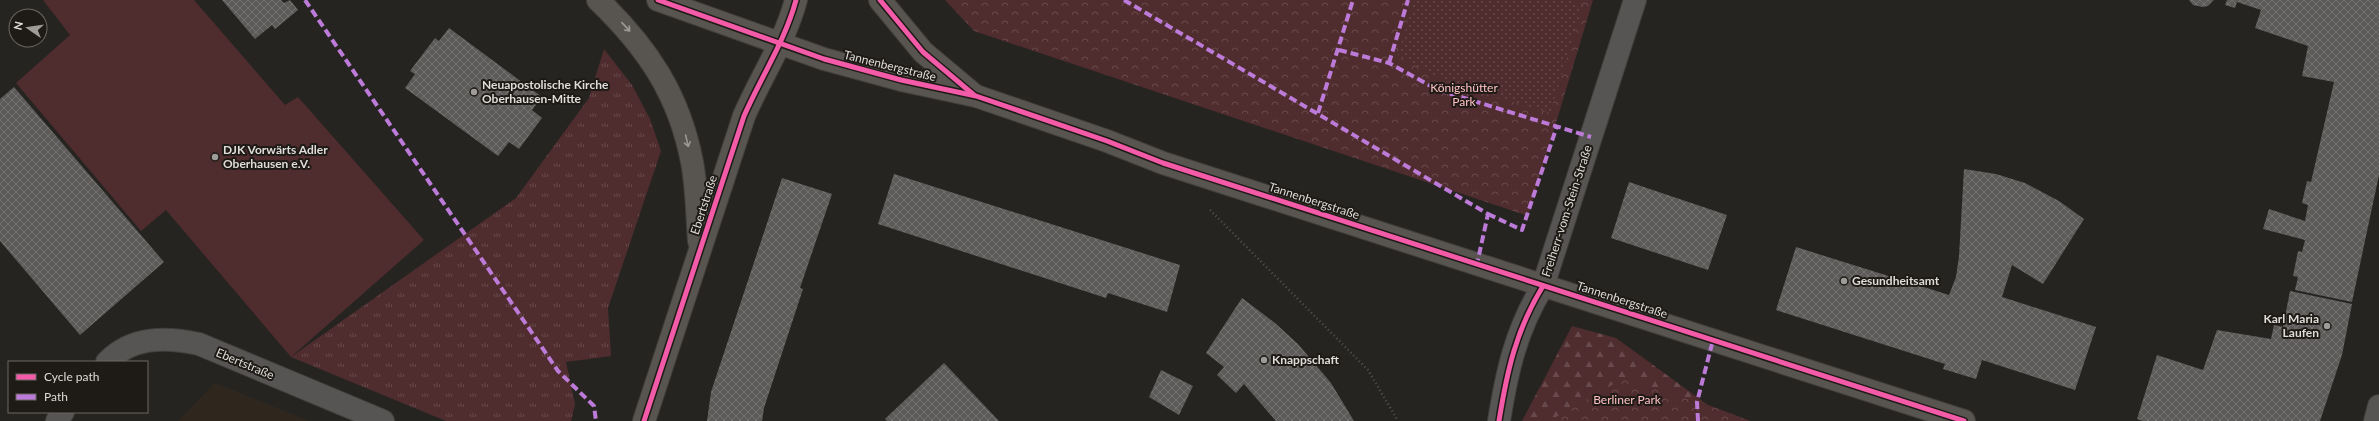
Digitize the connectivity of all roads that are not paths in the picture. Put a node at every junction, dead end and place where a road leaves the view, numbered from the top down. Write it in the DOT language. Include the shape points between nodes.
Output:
graph roads {
  1 [pos="598,0"];
  2 [pos="658,0"];
  3 [pos="796,0"];
  4 [pos="880,0"];
  5 [pos="1635,0"];
  6 [pos="780,43"];
  7 [pos="976,96"];
  8 [pos="700,250"];
  9 [pos="1543,286"];
  10 [pos="108,361"];
  11 [pos="1866,390"];
  12 [pos="2379,406"];
  13 [pos="383,421"];
  14 [pos="644,421"];
  15 [pos="1499,421"];
  16 [pos="1928,421"];
  17 [pos="1964,421"];
  18 [pos="2375,421"];
  1 -- 8 [label="main road, one-way" via="628,29 650,57 669,90 683,125 692,163"];
  2 -- 6 [label="main road, Tannenbergstraße"];
  3 -- 6 [label="main road, Ebertstraße"];
  4 -- 7 [label="main road" via="923,52"];
  5 -- 9 [label="street, Freiherr-vom-Stein-Straße"];
  6 -- 7 [label="main road, Tannenbergstraße" via="832,62"];
  6 -- 8 [label="main road, Ebertstraße" via="744,116"];
  7 -- 9 [label="main road, Tannenbergstraße" via="1163,163"];
  8 -- 14 [label="main road, Ebertstraße"];
  9 -- 11 [label="main road, Tannenbergstraße"];
  9 -- 15 [label="street, Freiherr-vom-Stein-Straße" via="1518,332"];
  10 -- 13 [label="street, Ebertstraße" via="132,344 174,339 199,344"];
  11 -- 16 [label="main road, Tannenbergstraße"];
  11 -- 17 [label="main road, Tannenbergstraße"];
  12 -- 18 [label="street"];
}
